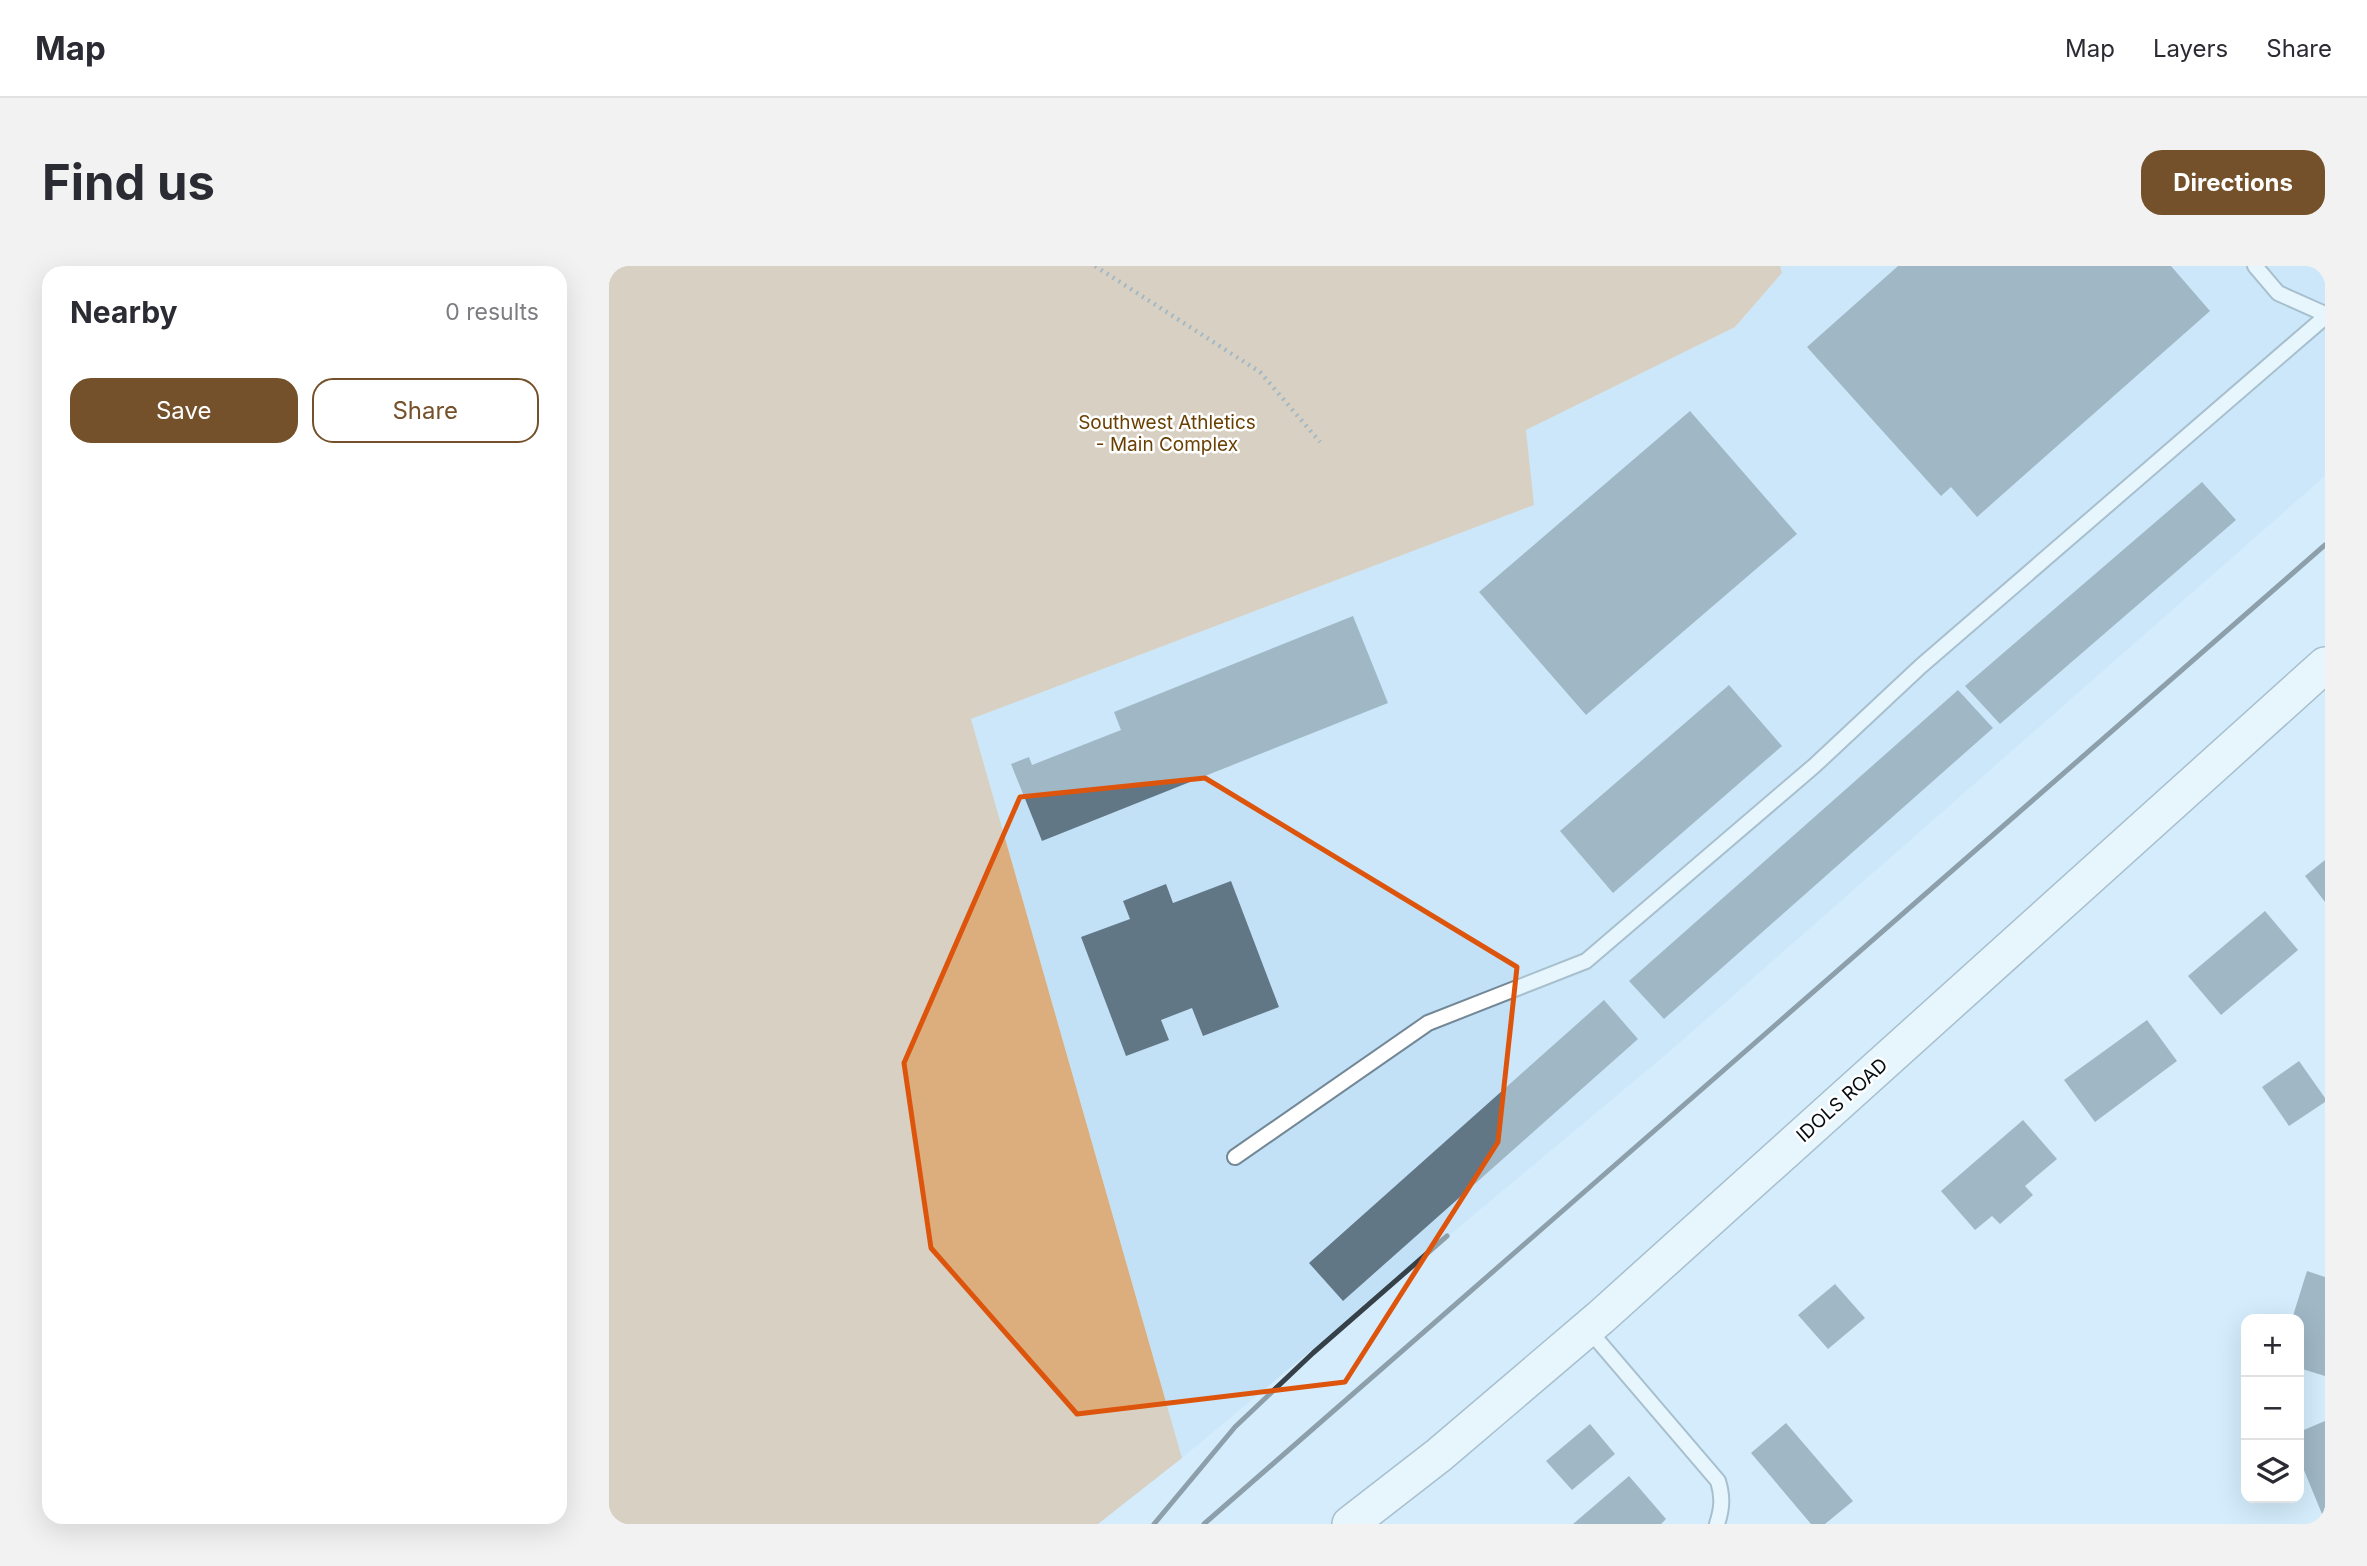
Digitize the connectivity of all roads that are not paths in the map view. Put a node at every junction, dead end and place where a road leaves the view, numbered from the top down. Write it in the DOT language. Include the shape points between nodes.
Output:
graph roads {
  1 [pos="2255,266"];
  2 [pos="2325,316"];
  3 [pos="2325,665"];
  4 [pos="1235,1157"];
  5 [pos="1587,1328"];
  6 [pos="1350,1524"];
  7 [pos="1717,1524"];
  1 -- 2 [label="lane" via="2278,293"];
  2 -- 4 [label="lane" via="1586,961 1428,1023"];
  3 -- 5 [label="street, IDOLS ROAD"];
  5 -- 6 [label="street, IDOLS ROAD" via="1439,1455"];
  5 -- 7 [label="lane" via="1718,1481 1722,1509"];
}
